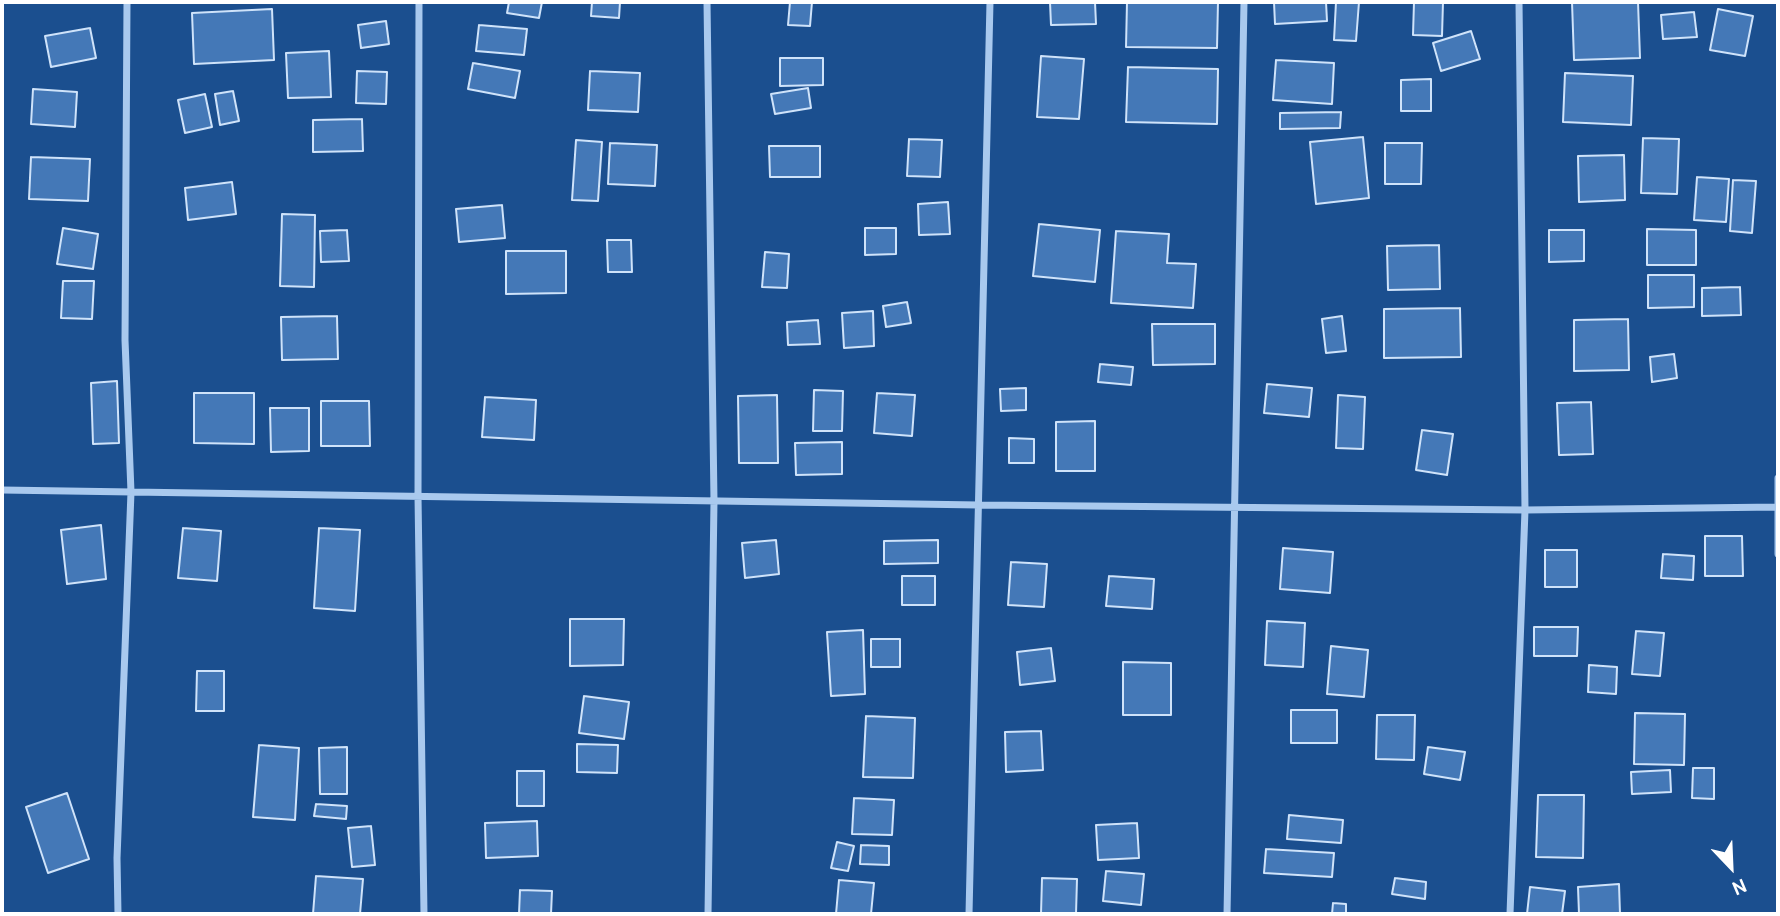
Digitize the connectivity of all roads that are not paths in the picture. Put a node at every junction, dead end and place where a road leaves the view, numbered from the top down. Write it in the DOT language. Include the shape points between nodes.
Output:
graph roads {
  1 [pos="127,2"];
  2 [pos="419,2"];
  3 [pos="707,2"];
  4 [pos="990,2"];
  5 [pos="1244,2"];
  6 [pos="1519,2"];
  7 [pos="1778,478"];
  8 [pos="2,489"];
  9 [pos="131,492"];
  10 [pos="418,496"];
  11 [pos="713,501"];
  12 [pos="979,505"];
  13 [pos="1235,507"];
  14 [pos="1778,507"];
  15 [pos="1525,510"];
  16 [pos="1778,554"];
  17 [pos="118,914"];
  18 [pos="424,914"];
  19 [pos="708,914"];
  20 [pos="969,914"];
  21 [pos="1227,914"];
  22 [pos="1510,914"];
  1 -- 9 [label="street" via="125,340"];
  2 -- 10 [label="street"];
  3 -- 11 [label="street"];
  4 -- 12 [label="street"];
  5 -- 13 [label="street"];
  6 -- 15 [label="street"];
  7 -- 14 [label="street"];
  8 -- 9 [label="street"];
  9 -- 10 [label="street"];
  9 -- 17 [label="street"];
  10 -- 11 [label="street"];
  10 -- 18 [label="street"];
  11 -- 12 [label="street"];
  11 -- 19 [label="street"];
  12 -- 13 [label="street"];
  12 -- 20 [label="street"];
  13 -- 15 [label="street"];
  13 -- 21 [label="street"];
  14 -- 15 [label="street"];
  14 -- 16 [label="street"];
  15 -- 22 [label="street"];
}
